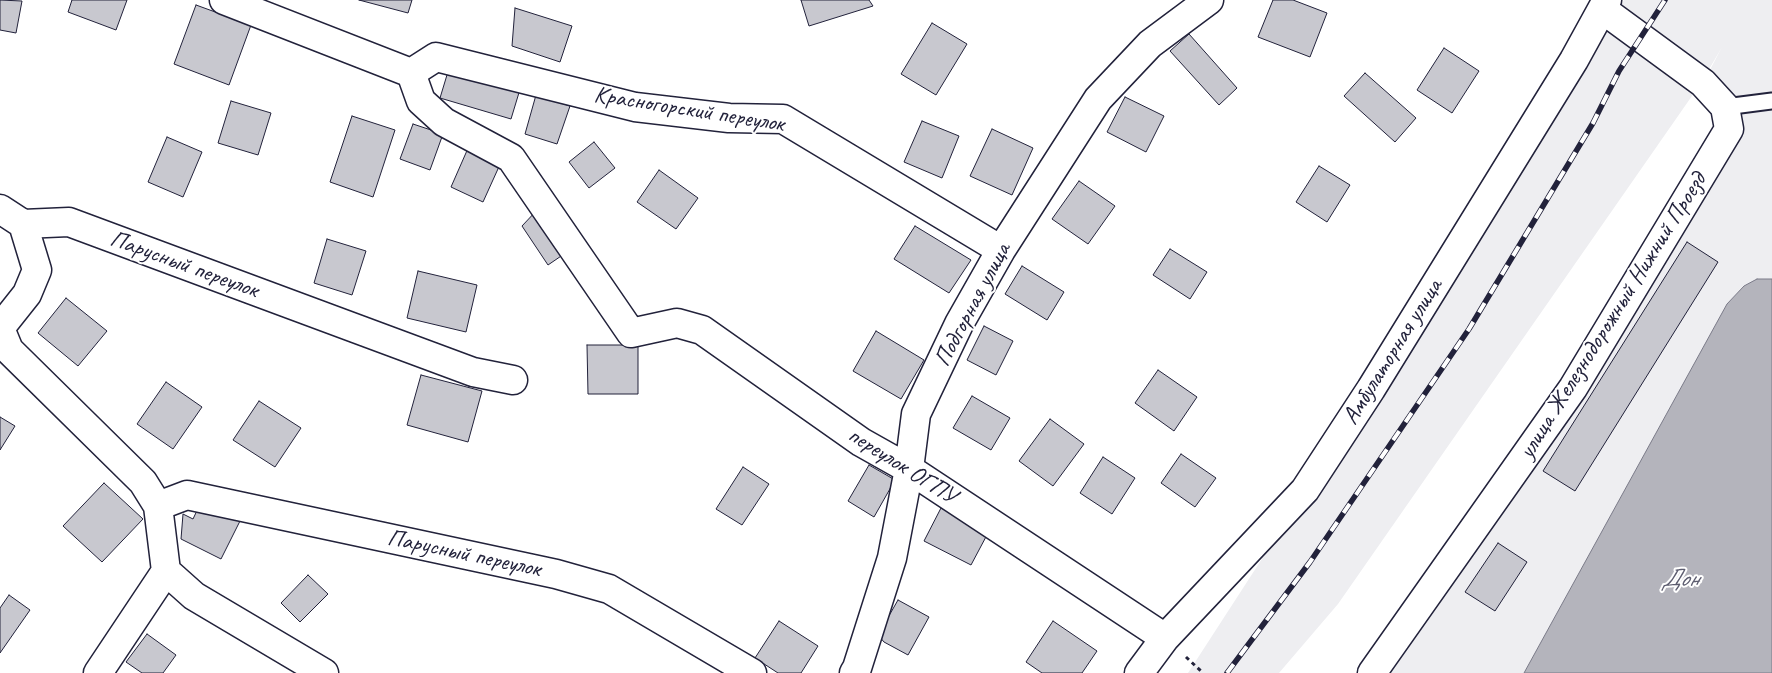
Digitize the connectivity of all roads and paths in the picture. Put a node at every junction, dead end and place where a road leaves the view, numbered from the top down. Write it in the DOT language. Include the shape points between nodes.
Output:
graph roads {
  1 [pos="224,0"];
  2 [pos="1190,5"];
  3 [pos="1604,5"];
  4 [pos="411,73"];
  5 [pos="1772,101"];
  6 [pos="1724,107"];
  7 [pos="0,209"];
  8 [pos="23,224"];
  9 [pos="1001,250"];
  10 [pos="513,380"];
  11 [pos="909,469"];
  12 [pos="158,506"];
  13 [pos="166,571"];
  14 [pos="1165,638"];
  15 [pos="98,673"];
  16 [pos="324,673"];
  17 [pos="752,673"];
  18 [pos="854,673"];
  19 [pos="1139,673"];
  20 [pos="1372,673"];
  1 -- 4 [label="street"];
  2 -- 9 [label="street, Подгорная улица" via="1098,99"];
  3 -- 6 [label="street" via="1703,83"];
  3 -- 14 [label="street, Амбулаторная улица" via="1569,69 1305,490"];
  4 -- 9 [label="street, Красногорский переулок" via="436,57 635,107 729,118 783,119"];
  4 -- 11 [label="street, переулок ОГПУ" via="421,101 444,122 511,158 631,333 677,323 702,330 861,442"];
  5 -- 6 [label="lane"];
  6 -- 20 [label="street, улица Железнодорожный Нижний Проезд" via="1729,129 1573,388"];
  7 -- 8 [label="street"];
  8 -- 10 [label="street, Парусный переулок" via="69,222 473,372"];
  8 -- 12 [label="street" via="37,270 27,294 0,328 9,350 143,482"];
  9 -- 11 [label="street, Подгорная улица" via="916,414"];
  11 -- 14 [label="street, переулок ОГПУ"];
  11 -- 18 [label="street, Подгорная улица" via="892,558"];
  12 -- 13 [label="street"];
  12 -- 17 [label="street, Парусный переулок" via="187,495 556,574 609,589"];
  13 -- 15 [label="street"];
  13 -- 16 [label="street" via="194,596"];
  14 -- 19 [label="street, Амбулаторная улица"];
}
